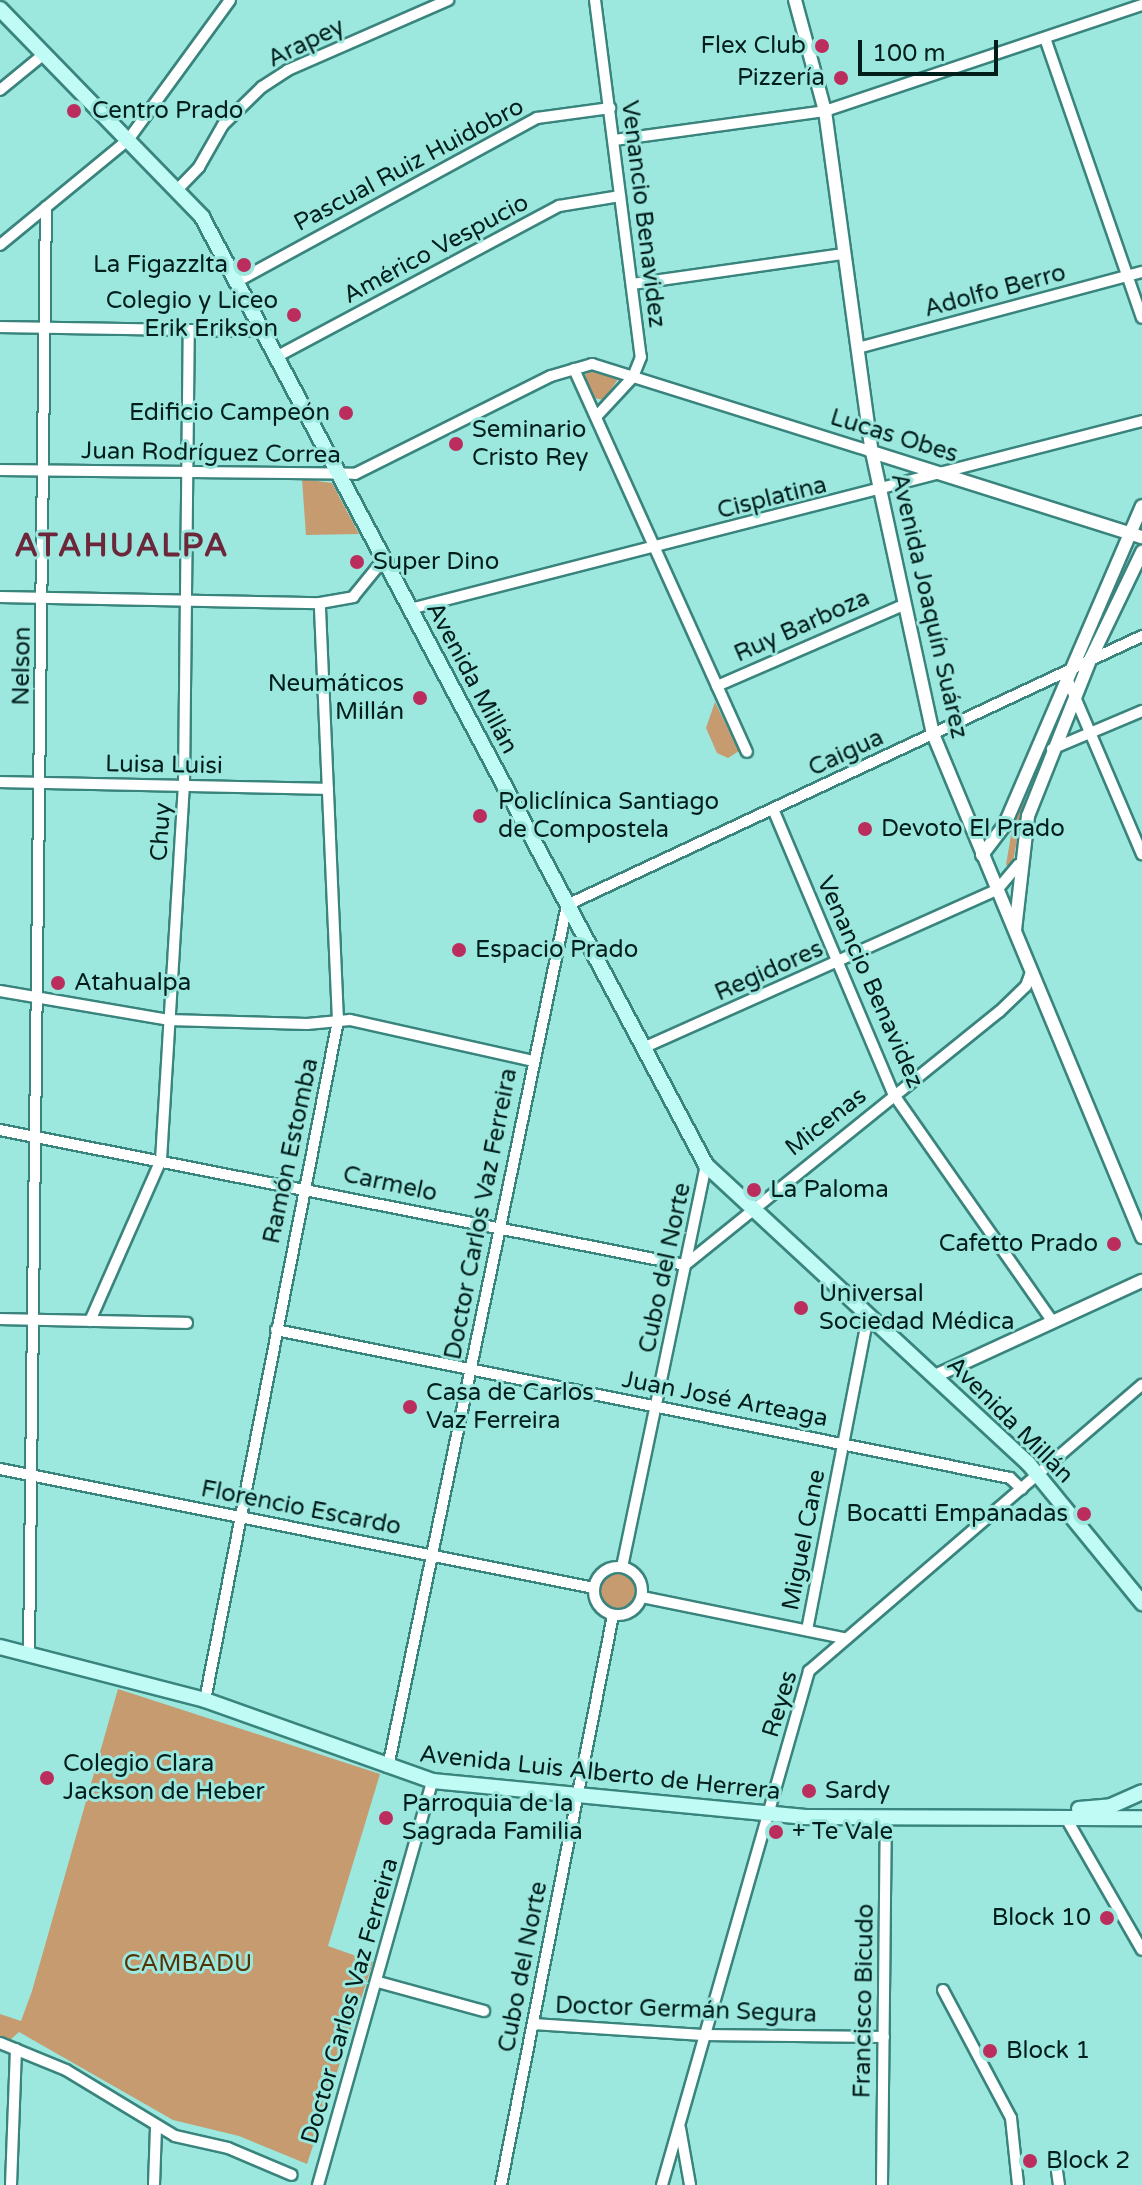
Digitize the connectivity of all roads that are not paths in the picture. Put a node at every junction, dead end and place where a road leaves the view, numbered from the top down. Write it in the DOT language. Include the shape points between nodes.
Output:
graph roads {
  1 [pos="230,0"];
  2 [pos="448,0"];
  3 [pos="595,0"];
  4 [pos="795,0"];
  5 [pos="1142,5"];
  6 [pos="0,9"];
  7 [pos="1045,38"];
  8 [pos="44,54"];
  9 [pos="0,90"];
  10 [pos="610,108"];
  11 [pos="825,111"];
  12 [pos="128,140"];
  13 [pos="614,140"];
  14 [pos="177,190"];
  15 [pos="620,196"];
  16 [pos="46,207"];
  17 [pos="0,245"];
  18 [pos="844,254"];
  19 [pos="1142,272"];
  20 [pos="1127,276"];
  21 [pos="236,282"];
  22 [pos="632,284"];
  23 [pos="1142,318"];
  24 [pos="0,327"];
  25 [pos="46,328"];
  26 [pos="189,330"];
  27 [pos="262,331"];
  28 [pos="858,348"];
  29 [pos="276,357"];
  30 [pos="574,369"];
  31 [pos="633,377"];
  32 [pos="596,417"];
  33 [pos="1142,421"];
  34 [pos="872,452"];
  35 [pos="0,470"];
  36 [pos="43,470"];
  37 [pos="186,472"];
  38 [pos="946,475"];
  39 [pos="341,476"];
  40 [pos="879,491"];
  41 [pos="1142,506"];
  42 [pos="1136,535"];
  43 [pos="653,549"];
  44 [pos="1142,552"];
  45 [pos="384,559"];
  46 [pos="0,597"];
  47 [pos="42,598"];
  48 [pos="186,602"];
  49 [pos="320,603"];
  50 [pos="903,605"];
  51 [pos="410,609"];
  52 [pos="1142,636"];
  53 [pos="1091,658"];
  54 [pos="1065,674"];
  55 [pos="717,686"];
  56 [pos="1072,701"];
  57 [pos="1142,711"];
  58 [pos="933,734"];
  59 [pos="1087,734"];
  60 [pos="1052,749"];
  61 [pos="747,752"];
  62 [pos="0,782"];
  63 [pos="40,783"];
  64 [pos="184,785"];
  65 [pos="328,789"];
  66 [pos="773,809"];
  67 [pos="1142,854"];
  68 [pos="982,855"];
  69 [pos="1018,865"];
  70 [pos="997,890"];
  71 [pos="567,905"];
  72 [pos="1015,933"];
  73 [pos="839,962"];
  74 [pos="1031,972"];
  75 [pos="0,991"];
  76 [pos="38,997"];
  77 [pos="169,1020"];
  78 [pos="338,1021"];
  79 [pos="643,1048"];
  80 [pos="533,1061"];
  81 [pos="894,1095"];
  82 [pos="0,1130"];
  83 [pos="37,1137"];
  84 [pos="161,1160"];
  85 [pos="706,1165"];
  86 [pos="304,1187"];
  87 [pos="752,1209"];
  88 [pos="498,1226"];
  89 [pos="1142,1237"];
  90 [pos="685,1265"];
  91 [pos="1142,1281"];
  92 [pos="868,1316"];
  93 [pos="0,1319"];
  94 [pos="35,1320"];
  95 [pos="90,1321"];
  96 [pos="1053,1322"];
  97 [pos="187,1323"];
  98 [pos="276,1330"];
  99 [pos="471,1369"];
  100 [pos="935,1376"];
  101 [pos="1142,1385"];
  102 [pos="657,1406"];
  103 [pos="844,1444"];
  104 [pos="0,1469"];
  105 [pos="1039,1474"];
  106 [pos="32,1475"];
  107 [pos="1022,1489"];
  108 [pos="239,1516"];
  109 [pos="432,1555"];
  110 [pos="622,1567"];
  111 [pos="594,1588"];
  112 [pos="642,1597"];
  113 [pos="1142,1603"];
  114 [pos="613,1615"];
  115 [pos="807,1630"];
  116 [pos="844,1638"];
  117 [pos="0,1647"];
  118 [pos="29,1654"];
  119 [pos="205,1700"];
  120 [pos="388,1767"];
  121 [pos="432,1781"];
  122 [pos="1142,1792"];
  123 [pos="578,1797"];
  124 [pos="1142,1799"];
  125 [pos="770,1815"];
  126 [pos="886,1817"];
  127 [pos="975,1817"];
  128 [pos="1066,1818"];
  129 [pos="1121,1818"];
  130 [pos="1142,1818"];
  131 [pos="1142,1950"];
  132 [pos="378,1982"];
  133 [pos="943,1990"];
  134 [pos="484,2011"];
  135 [pos="533,2024"];
  136 [pos="703,2035"];
  137 [pos="884,2037"];
  138 [pos="0,2043"];
  139 [pos="16,2049"];
  140 [pos="679,2123"];
  141 [pos="156,2127"];
  142 [pos="1057,2171"];
  143 [pos="292,2175"];
  144 [pos="11,2185"];
  145 [pos="154,2185"];
  146 [pos="318,2185"];
  147 [pos="501,2185"];
  148 [pos="662,2185"];
  149 [pos="690,2185"];
  150 [pos="882,2185"];
  151 [pos="1018,2185"];
  152 [pos="1059,2185"];
  1 -- 12 [label="street"];
  2 -- 14 [label="street, Arapey" via="288,70 262,87 232,115"];
  3 -- 10 [label="street, Venancio Benavidez"];
  4 -- 11 [label="street, Avenida Joaquín Suárez"];
  5 -- 7 [label="street"];
  6 -- 8 [label="main road, Avenida Millán"];
  7 -- 11 [label="street"];
  7 -- 20 [label="street"];
  8 -- 9 [label="street"];
  8 -- 12 [label="main road, Avenida Millán"];
  10 -- 13 [label="street, Venancio Benavidez"];
  10 -- 21 [label="street, Pascual Ruiz Huidobro" via="537,118"];
  11 -- 13 [label="street"];
  11 -- 18 [label="street, Avenida Joaquín Suárez"];
  12 -- 14 [label="main road, Avenida Millán"];
  12 -- 16 [label="street"];
  13 -- 15 [label="street, Venancio Benavidez"];
  14 -- 21 [label="main road, Avenida Millán" via="202,217"];
  15 -- 22 [label="street, Venancio Benavidez"];
  15 -- 29 [label="street, Américo Vespucio" via="559,206"];
  16 -- 17 [label="street"];
  16 -- 25 [label="street, Nelson"];
  18 -- 22 [label="street"];
  18 -- 28 [label="street, Avenida Joaquín Suárez"];
  19 -- 20 [label="street, Adolfo Berro"];
  20 -- 23 [label="street"];
  20 -- 28 [label="street, Adolfo Berro"];
  21 -- 27 [label="main road, Avenida Millán"];
  22 -- 31 [label="street, Venancio Benavidez" via="641,357"];
  24 -- 25 [label="street"];
  25 -- 26 [label="street"];
  25 -- 36 [label="street, Nelson"];
  26 -- 27 [label="street"];
  26 -- 37 [label="street, Chuy"];
  27 -- 29 [label="main road, Avenida Millán"];
  28 -- 34 [label="street, Avenida Joaquín Suárez"];
  29 -- 39 [label="main road, Avenida Millán"];
  30 -- 31 [label="street, Juan Rodríguez Correa" via="592,364"];
  30 -- 32 [label="street"];
  30 -- 39 [label="street, Juan Rodríguez Correa"];
  31 -- 32 [label="street"];
  31 -- 34 [label="street, Lucas Obes"];
  32 -- 43 [label="street"];
  33 -- 38 [label="street, Cisplatina"];
  34 -- 38 [label="street, Lucas Obes"];
  34 -- 40 [label="street, Avenida Joaquín Suárez"];
  35 -- 36 [label="street, Juan Rodríguez Correa"];
  36 -- 37 [label="street, Juan Rodríguez Correa"];
  36 -- 47 [label="street, Nelson"];
  37 -- 39 [label="street, Juan Rodríguez Correa"];
  37 -- 48 [label="street, Chuy"];
  38 -- 40 [label="street, Cisplatina"];
  38 -- 42 [label="street, Lucas Obes"];
  39 -- 45 [label="main road, Avenida Millán"];
  40 -- 43 [label="street, Cisplatina"];
  40 -- 50 [label="street, Avenida Joaquín Suárez"];
  41 -- 42 [label="street"];
  42 -- 54 [label="street"];
  43 -- 51 [label="street, Cisplatina"];
  43 -- 55 [label="street"];
  44 -- 53 [label="street"];
  45 -- 49 [label="street" via="353,597"];
  45 -- 51 [label="main road, Avenida Millán"];
  46 -- 47 [label="street"];
  47 -- 48 [label="street"];
  47 -- 63 [label="street, Nelson"];
  48 -- 49 [label="street"];
  48 -- 64 [label="street, Chuy"];
  49 -- 65 [label="street, Ramón Estomba"];
  50 -- 55 [label="street, Ruy Barboza"];
  50 -- 58 [label="street, Avenida Joaquín Suárez"];
  51 -- 71 [label="main road, Avenida Millán"];
  52 -- 53 [label="street, Caigua"];
  53 -- 54 [label="street, Caigua"];
  53 -- 56 [label="street"];
  54 -- 56 [label="street"];
  54 -- 58 [label="street, Caigua"];
  54 -- 68 [label="street" via="1005,824"];
  55 -- 61 [label="street"];
  56 -- 59 [label="street"];
  56 -- 60 [label="street"];
  57 -- 59 [label="street"];
  58 -- 66 [label="street, Caigua"];
  58 -- 68 [label="street, Avenida Joaquín Suárez"];
  59 -- 60 [label="street"];
  59 -- 67 [label="street"];
  60 -- 69 [label="street" via="1028,816"];
  62 -- 63 [label="street, Luisa Luisi"];
  63 -- 64 [label="street, Luisa Luisi"];
  63 -- 76 [label="street, Nelson"];
  64 -- 65 [label="street, Luisa Luisi"];
  64 -- 77 [label="street, Chuy"];
  65 -- 78 [label="street, Ramón Estomba"];
  66 -- 71 [label="street, Caigua"];
  66 -- 73 [label="street, Venancio Benavidez"];
  68 -- 70 [label="street, Avenida Joaquín Suárez"];
  69 -- 70 [label="street"];
  69 -- 72 [label="street"];
  70 -- 72 [label="street, Avenida Joaquín Suárez"];
  70 -- 73 [label="street, Regidores"];
  71 -- 79 [label="main road, Avenida Millán"];
  71 -- 80 [label="street, Doctor Carlos Vaz Ferreira"];
  72 -- 74 [label="street, Avenida Joaquín Suárez"];
  73 -- 79 [label="street, Regidores"];
  73 -- 81 [label="street, Venancio Benavidez"];
  74 -- 81 [label="street, Micenas" via="1021,994"];
  74 -- 89 [label="street, Avenida Joaquín Suárez"];
  75 -- 76 [label="street"];
  76 -- 77 [label="street"];
  76 -- 83 [label="street, Nelson"];
  77 -- 78 [label="street"];
  77 -- 84 [label="street, Chuy"];
  78 -- 80 [label="street"];
  78 -- 86 [label="street, Ramón Estomba"];
  79 -- 85 [label="main road, Avenida Millán"];
  80 -- 88 [label="street, Doctor Carlos Vaz Ferreira"];
  81 -- 87 [label="street, Micenas"];
  81 -- 96 [label="street, Venancio Benavidez"];
  82 -- 83 [label="street, Carmelo"];
  83 -- 84 [label="street, Carmelo"];
  83 -- 94 [label="street, Nelson"];
  84 -- 86 [label="street, Carmelo"];
  84 -- 95 [label="street, Chuy"];
  85 -- 87 [label="main road, Avenida Millán"];
  85 -- 90 [label="street, Cubo del Norte"];
  86 -- 88 [label="street, Carmelo"];
  86 -- 98 [label="street, Ramón Estomba"];
  87 -- 90 [label="street"];
  87 -- 92 [label="main road, Avenida Millán"];
  88 -- 90 [label="street, Carmelo"];
  88 -- 99 [label="street, Doctor Carlos Vaz Ferreira"];
  90 -- 102 [label="street, Cubo del Norte"];
  91 -- 96 [label="street"];
  92 -- 100 [label="main road, Avenida Millán"];
  92 -- 103 [label="street, Miguel Cane"];
  93 -- 94 [label="street"];
  94 -- 95 [label="street"];
  94 -- 106 [label="street, Nelson"];
  95 -- 97 [label="street"];
  96 -- 100 [label="street"];
  98 -- 99 [label="street, Juan José Arteaga"];
  98 -- 108 [label="street, Ramón Estomba"];
  99 -- 102 [label="street, Juan José Arteaga"];
  99 -- 109 [label="street, Doctor Carlos Vaz Ferreira"];
  100 -- 105 [label="main road, Avenida Millán"];
  101 -- 105 [label="street, Reyes"];
  102 -- 103 [label="street, Juan José Arteaga"];
  102 -- 110 [label="street, Cubo del Norte"];
  103 -- 107 [label="street, Juan José Arteaga" via="1010,1478"];
  103 -- 115 [label="street, Miguel Cane"];
  104 -- 106 [label="street, Florencio Escardo"];
  105 -- 107 [label="street, Reyes"];
  105 -- 113 [label="main road, Avenida Millán"];
  106 -- 108 [label="street, Florencio Escardo"];
  106 -- 118 [label="street, Nelson"];
  107 -- 116 [label="street, Reyes"];
  108 -- 109 [label="street, Florencio Escardo"];
  108 -- 119 [label="street, Ramón Estomba"];
  109 -- 111 [label="street, Florencio Escardo"];
  109 -- 120 [label="street, Doctor Carlos Vaz Ferreira"];
  110 -- 111 [label="street" via="605,1571"];
  110 -- 112 [label="street" via="637,1576"];
  111 -- 114 [label="street" via="598,1605"];
  112 -- 114 [label="street" via="632,1611"];
  112 -- 115 [label="street"];
  114 -- 123 [label="street, Cubo del Norte"];
  115 -- 116 [label="street"];
  116 -- 125 [label="street, Reyes" via="804,1680"];
  117 -- 118 [label="main road, Avenida Luis Alberto de Herrera"];
  118 -- 119 [label="main road, Avenida Luis Alberto de Herrera"];
  119 -- 120 [label="main road, Avenida Luis Alberto de Herrera"];
  120 -- 121 [label="main road, Avenida Luis Alberto de Herrera"];
  121 -- 123 [label="main road, Avenida Luis Alberto de Herrera"];
  121 -- 132 [label="street, Doctor Carlos Vaz Ferreira"];
  122 -- 127 [label="main road, Avenida Luis Alberto de Herrera" via="1103,1808"];
  123 -- 125 [label="main road, Avenida Luis Alberto de Herrera"];
  123 -- 135 [label="street, Cubo del Norte"];
  124 -- 129 [label="main road" via="1122,1810"];
  125 -- 126 [label="main road, Avenida Luis Alberto de Herrera"];
  125 -- 136 [label="street, Reyes"];
  126 -- 127 [label="main road, Avenida Luis Alberto de Herrera"];
  126 -- 137 [label="street, Francisco Bicudo"];
  127 -- 128 [label="main road, Avenida Luis Alberto de Herrera"];
  128 -- 129 [label="main road, Avenida Luis Alberto de Herrera"];
  128 -- 131 [label="street"];
  129 -- 130 [label="main road, Avenida Luis Alberto de Herrera"];
  132 -- 134 [label="street"];
  132 -- 146 [label="street, Doctor Carlos Vaz Ferreira"];
  133 -- 151 [label="street" via="1011,2118"];
  135 -- 136 [label="street, Doctor Germán Segura"];
  135 -- 147 [label="street, Cubo del Norte"];
  136 -- 137 [label="street, Doctor Germán Segura"];
  136 -- 140 [label="street, Reyes"];
  137 -- 150 [label="street, Francisco Bicudo"];
  138 -- 139 [label="street"];
  139 -- 141 [label="street" via="66,2070"];
  139 -- 144 [label="street"];
  140 -- 148 [label="street, Reyes"];
  140 -- 149 [label="street, Reyes"];
  141 -- 143 [label="street" via="251,2156"];
  141 -- 145 [label="street"];
  142 -- 152 [label="street"];
}
